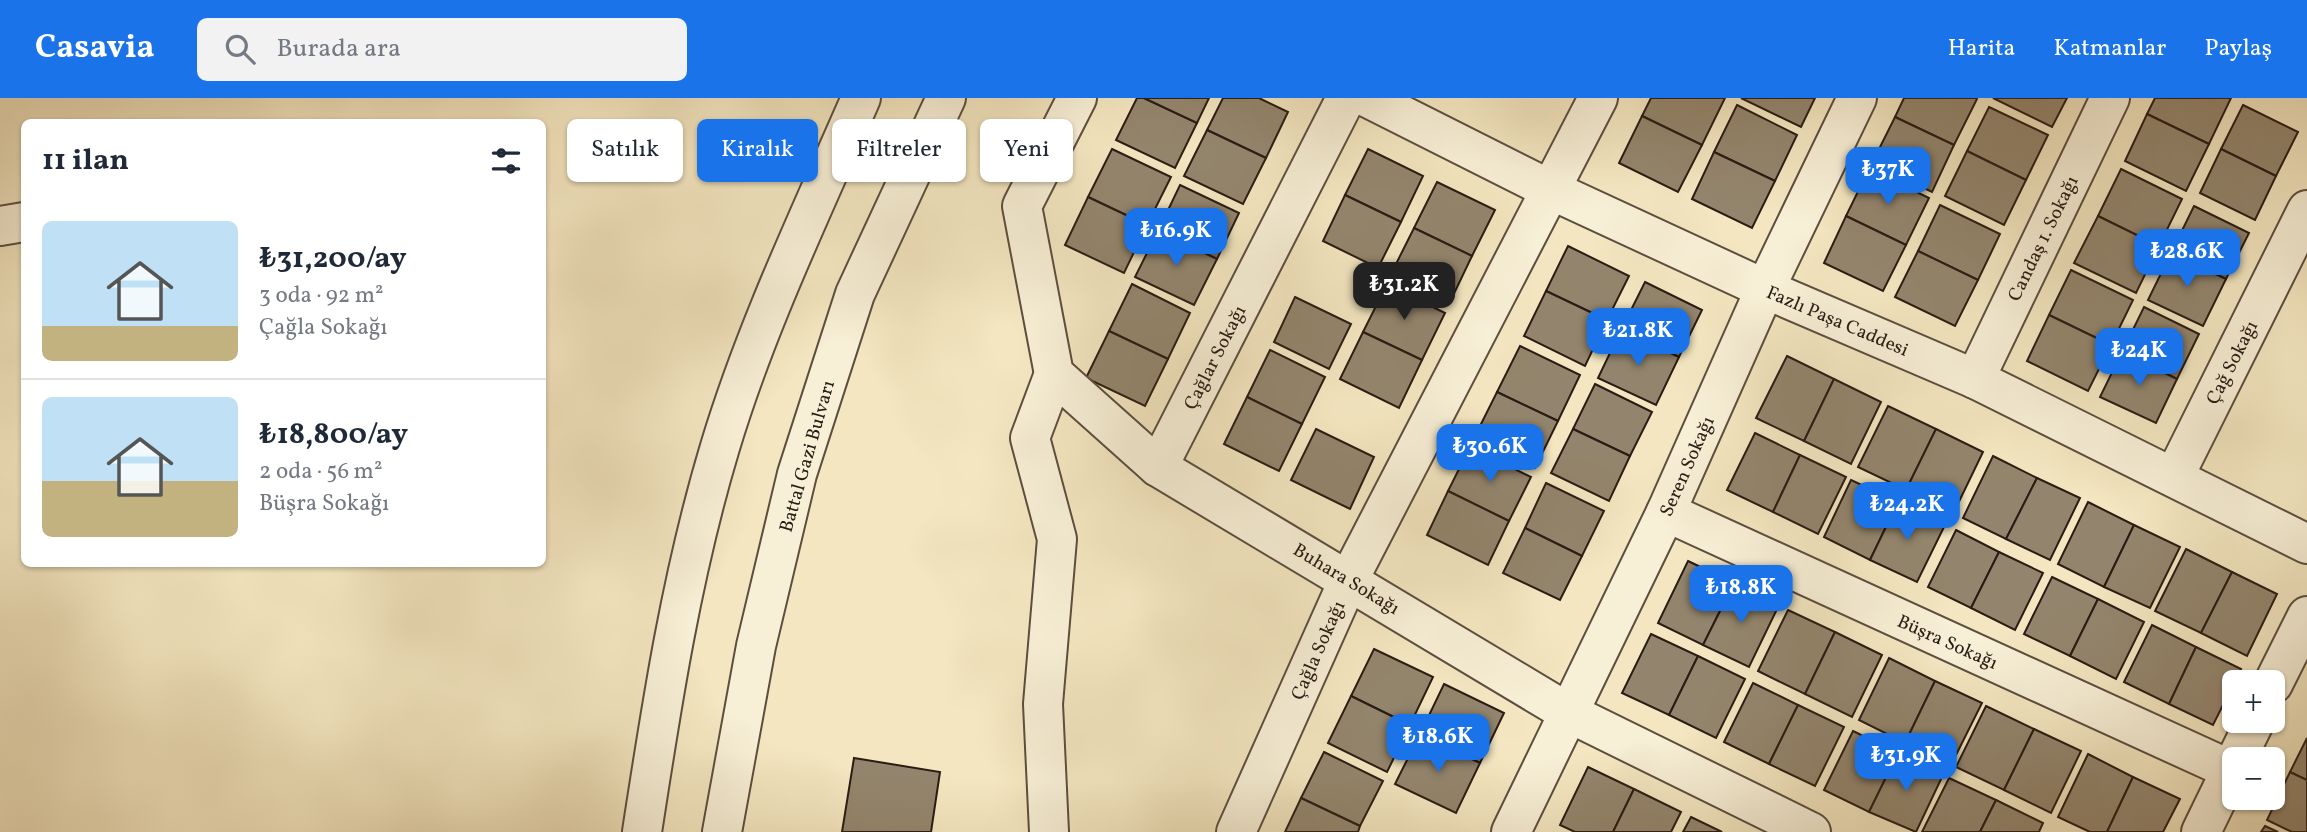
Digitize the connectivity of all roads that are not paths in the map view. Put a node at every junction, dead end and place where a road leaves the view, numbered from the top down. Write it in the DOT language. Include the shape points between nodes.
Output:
graph roads {
  1 [pos="861,98"];
  2 [pos="946,98"];
  3 [pos="1077,98"];
  4 [pos="1346,98"];
  5 [pos="1368,98"];
  6 [pos="1598,98"];
  7 [pos="1857,98"];
  8 [pos="2110,98"];
  9 [pos="1551,190"];
  10 [pos="2307,210"];
  11 [pos="21,222"];
  12 [pos="0,226"];
  13 [pos="1765,289"];
  14 [pos="1054,374"];
  15 [pos="1975,379"];
  16 [pos="1158,467"];
  17 [pos="2174,477"];
  18 [pos="1666,512"];
  19 [pos="2307,544"];
  20 [pos="1349,579"];
  21 [pos="2307,616"];
  22 [pos="2280,670"];
  23 [pos="1567,712"];
  24 [pos="2222,759"];
  25 [pos="2222,789"];
  26 [pos="642,832"];
  27 [pos="722,832"];
  28 [pos="1049,832"];
  29 [pos="1236,832"];
  30 [pos="1510,832"];
  31 [pos="1811,832"];
  32 [pos="2201,832"];
  1 -- 26 [label="street" via="757,339 720,446 687,564"];
  2 -- 27 [label="street, Battal Gazi Bulvarı" via="855,294 797,474 756,646"];
  3 -- 14 [label="street" via="1022,206"];
  4 -- 16 [label="street, Çağlar Sokağı"];
  5 -- 9 [label="street, Fazlı Paşa Caddesi"];
  6 -- 9 [label="street, Çağla Sokağı"];
  7 -- 13 [label="street, Seren Sokağı"];
  8 -- 15 [label="street, Candaş 1. Sokağı"];
  9 -- 13 [label="street, Fazlı Paşa Caddesi"];
  9 -- 20 [label="street, Çağla Sokağı"];
  10 -- 17 [label="street, Çağ Sokağı"];
  11 -- 12 [label="street"];
  13 -- 15 [label="street, Fazlı Paşa Caddesi"];
  13 -- 18 [label="street, Seren Sokağı"];
  14 -- 16 [label="street, Buhara Sokağı"];
  14 -- 28 [label="street" via="1030,438 1058,539 1043,704"];
  15 -- 17 [label="street, Fazlı Paşa Caddesi"];
  16 -- 20 [label="street, Buhara Sokağı"];
  17 -- 19 [label="street, Fazlı Paşa Caddesi"];
  18 -- 23 [label="street, Seren Sokağı"];
  18 -- 24 [label="street, Büşra Sokağı"];
  20 -- 23 [label="street, Buhara Sokağı"];
  20 -- 29 [label="street, Çağla Sokağı"];
  21 -- 22 [label="street"];
  23 -- 30 [label="street, Seren Sokağı"];
  23 -- 31 [label="street, Buhara Sokağı"];
  25 -- 32 [label="street"];
}
